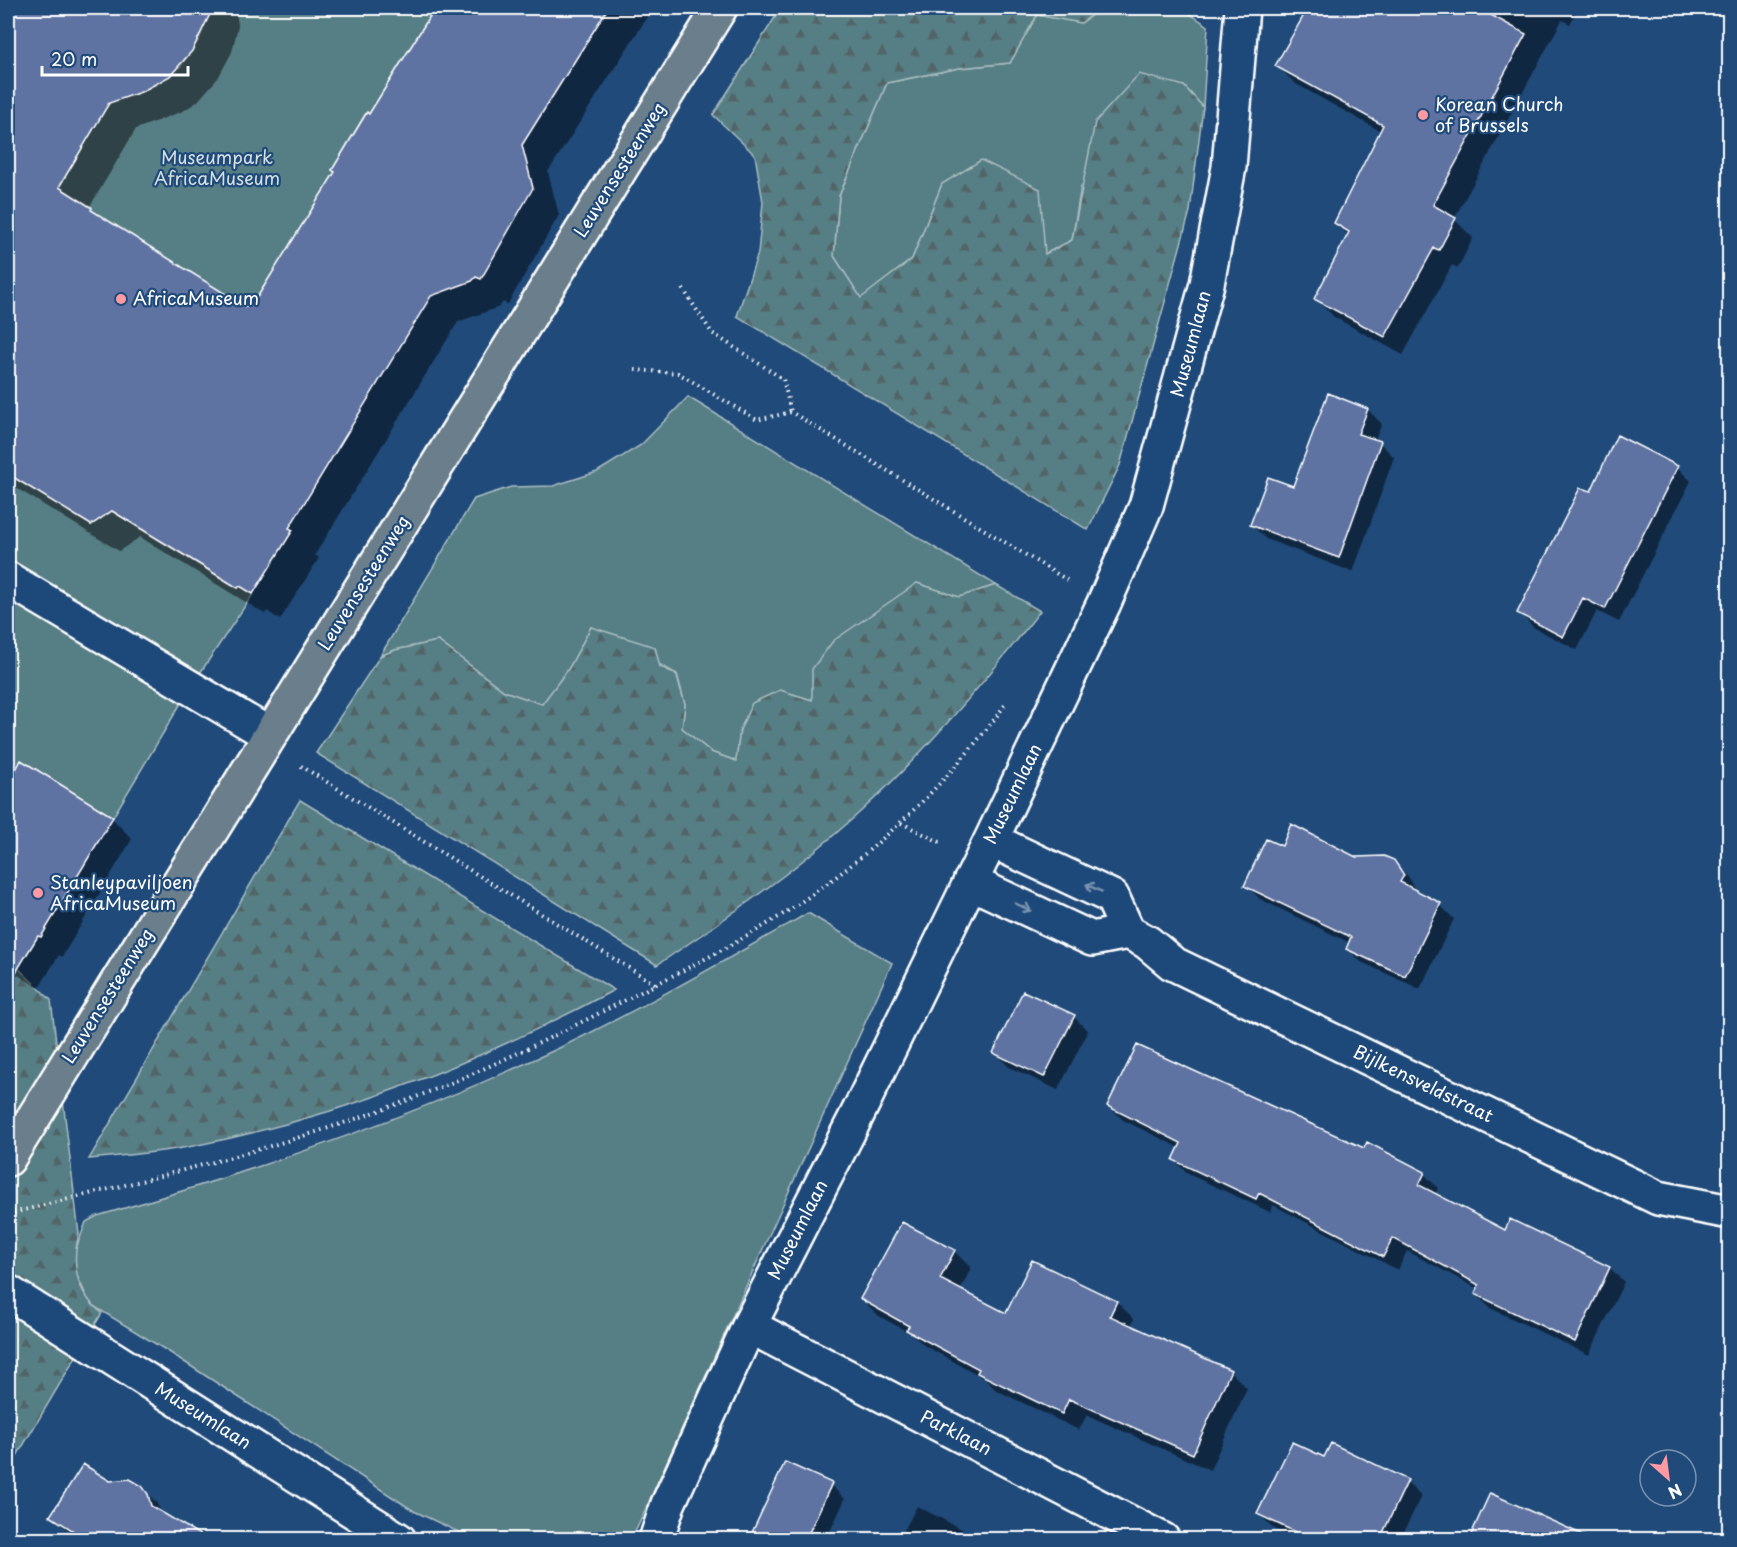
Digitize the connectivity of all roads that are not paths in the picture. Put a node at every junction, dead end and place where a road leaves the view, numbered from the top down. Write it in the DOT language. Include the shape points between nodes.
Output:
graph roads {
  1 [pos="720,8"];
  2 [pos="1242,8"];
  3 [pos="8,579"];
  4 [pos="268,739"];
  5 [pos="991,840"];
  6 [pos="970,882"];
  7 [pos="1128,932"];
  8 [pos="8,1159"];
  9 [pos="1730,1212"];
  10 [pos="8,1292"];
  11 [pos="748,1326"];
  12 [pos="399,1539"];
  13 [pos="656,1539"];
  14 [pos="1163,1539"];
  1 -- 4 [label="main road, Leuvensesteenweg"];
  2 -- 5 [label="street, Museumlaan" via="1229,167 1207,284 1146,506"];
  3 -- 4 [label="street"];
  4 -- 8 [label="main road, Leuvensesteenweg"];
  5 -- 6 [label="street, Museumlaan"];
  7 -- 5 [label="street, one-way" via="1112,897"];
  6 -- 7 [label="street, one-way" via="1092,939"];
  6 -- 11 [label="street, Museumlaan"];
  7 -- 9 [label="street, Bijlkensveldstraat" via="1172,963 1658,1198"];
  10 -- 12 [label="street, Museumlaan"];
  11 -- 13 [label="street, Museumlaan"];
  11 -- 14 [label="street, Parklaan"];
}
